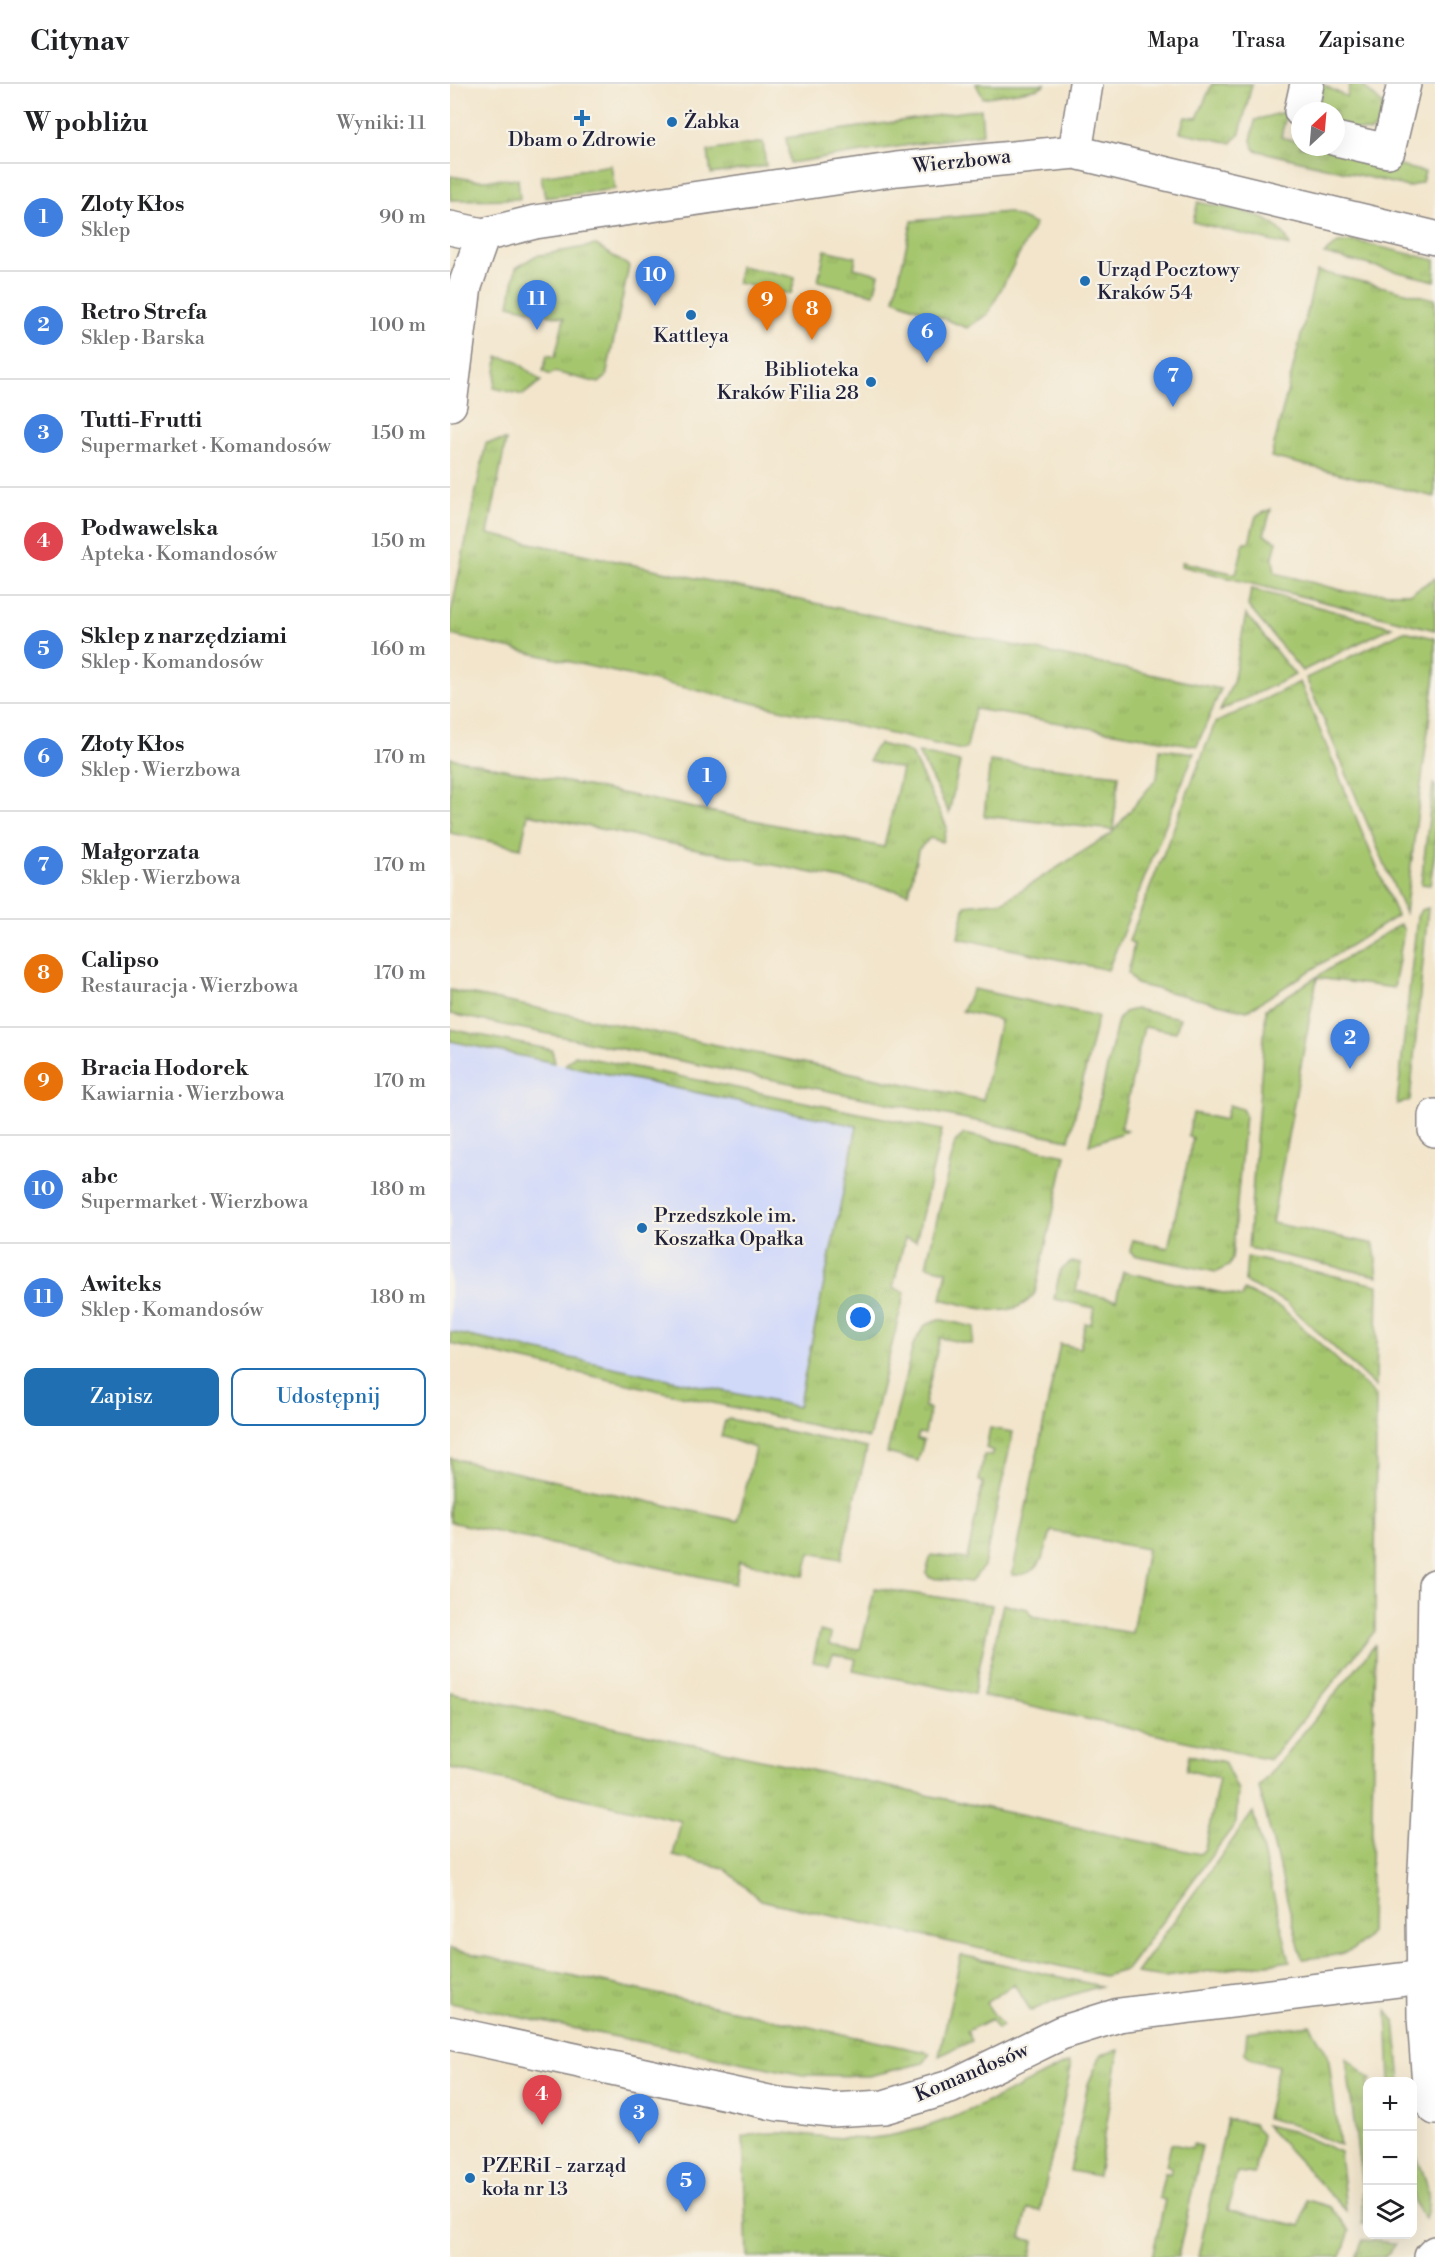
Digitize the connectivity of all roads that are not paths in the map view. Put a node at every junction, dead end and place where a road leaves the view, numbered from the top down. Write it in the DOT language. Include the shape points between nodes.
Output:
graph roads {
  1 [pos="1086,84"];
  2 [pos="1307,84"];
  3 [pos="1404,84"];
  4 [pos="1303,102"];
  5 [pos="1345,141"];
  6 [pos="1075,152"];
  7 [pos="450,228"];
  8 [pos="483,235"];
  9 [pos="1435,238"];
  10 [pos="450,404"];
  11 [pos="1435,1116"];
  12 [pos="1435,1130"];
  13 [pos="1435,1586"];
  14 [pos="1423,1977"];
  15 [pos="450,2033"];
  16 [pos="1435,2108"];
  17 [pos="1435,2253"];
  18 [pos="1431,2257"];
  1 -- 6 [label="street"];
  2 -- 4 [label="street"];
  3 -- 5 [label="street" via="1388,151"];
  6 -- 8 [label="street, Wierzbowa" via="897,169 535,222"];
  6 -- 9 [label="street, Wierzbowa"];
  7 -- 8 [label="street"];
  8 -- 10 [label="street" via="465,286"];
  11 -- 12 [label="street"];
  13 -- 14 [label="street"];
  14 -- 15 [label="street, Komandosów" via="1119,2015 1061,2033 939,2091 884,2107 858,2110 778,2104"];
  14 -- 16 [label="street" via="1430,2098"];
  17 -- 18 [label="street"];
}
